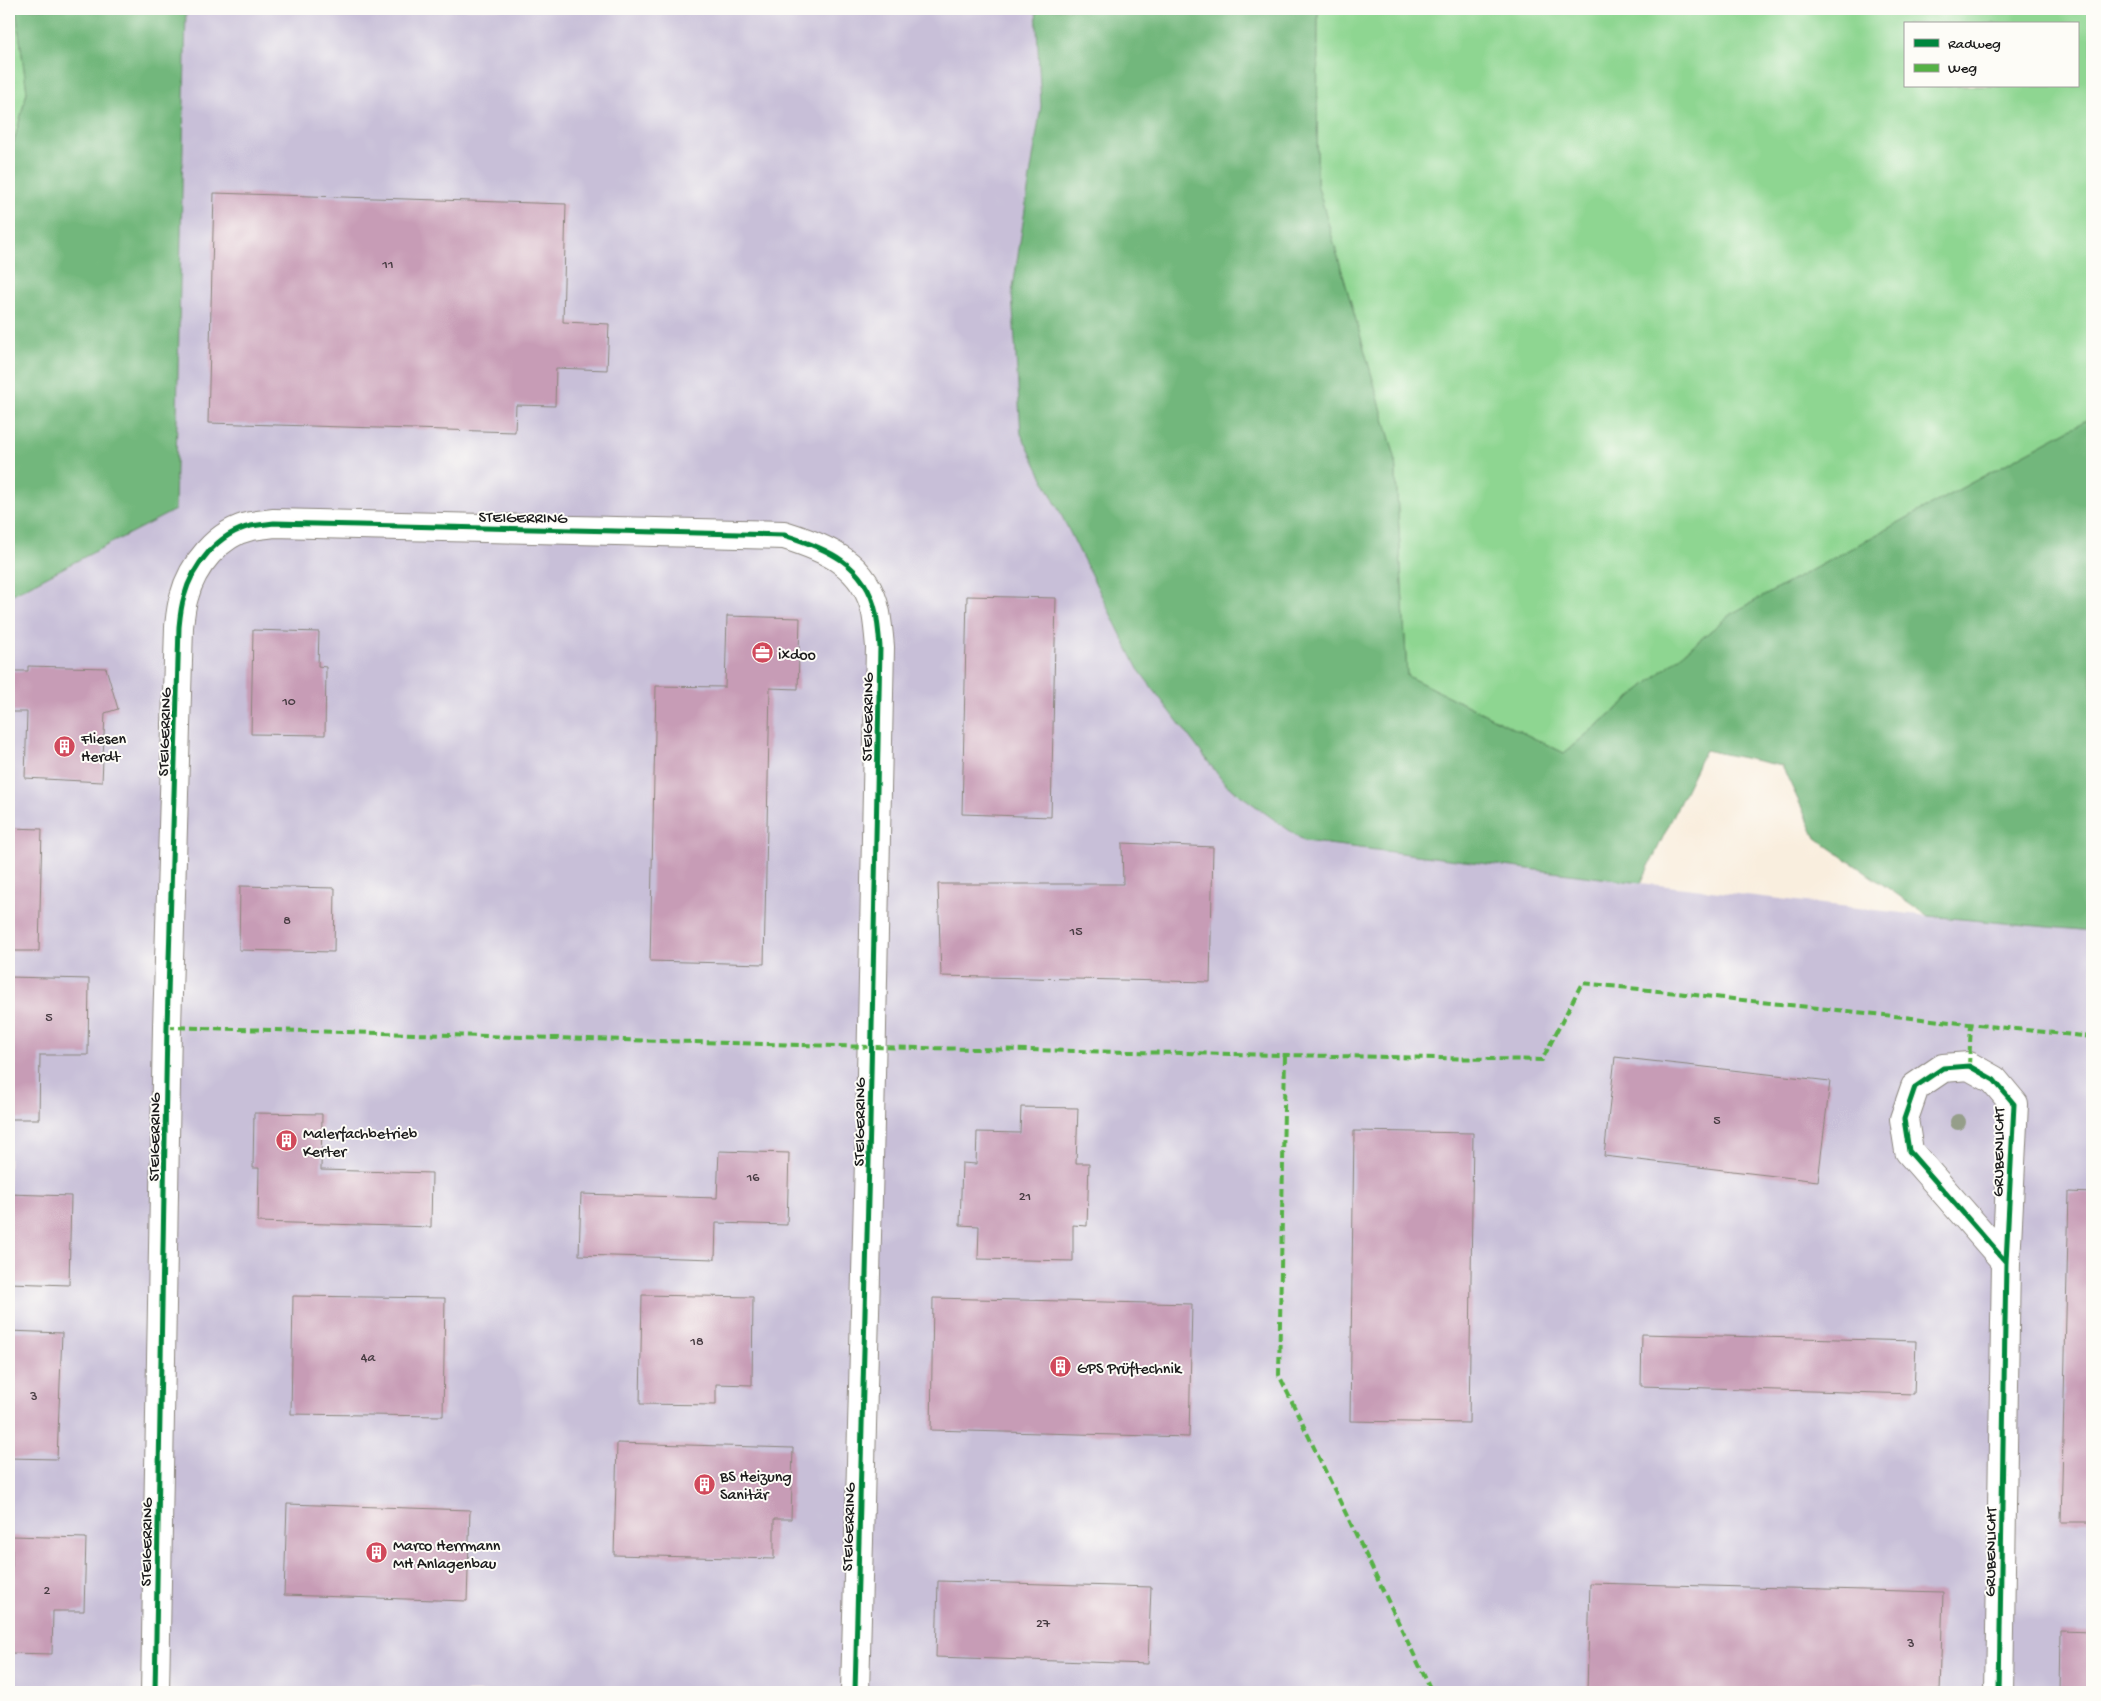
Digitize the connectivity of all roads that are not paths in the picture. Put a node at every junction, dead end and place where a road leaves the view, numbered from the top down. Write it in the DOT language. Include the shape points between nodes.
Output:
graph roads {
  1 [pos="2006,1262"];
  2 [pos="155,1692"];
  3 [pos="854,1692"];
  4 [pos="1999,1692"];
  1 -- 1 [label="street, GRUBENLICHT" via="2014,1104 1994,1080 1969,1066 1943,1068 1915,1087 1904,1119 1909,1151"];
  1 -- 4 [label="street, GRUBENLICHT"];
  2 -- 3 [label="street, STEIGERRING" via="167,1027 179,627 184,596 195,571 210,550 226,537 249,526 274,523 784,534 819,546 845,561 865,584 876,611 880,647"];
}
